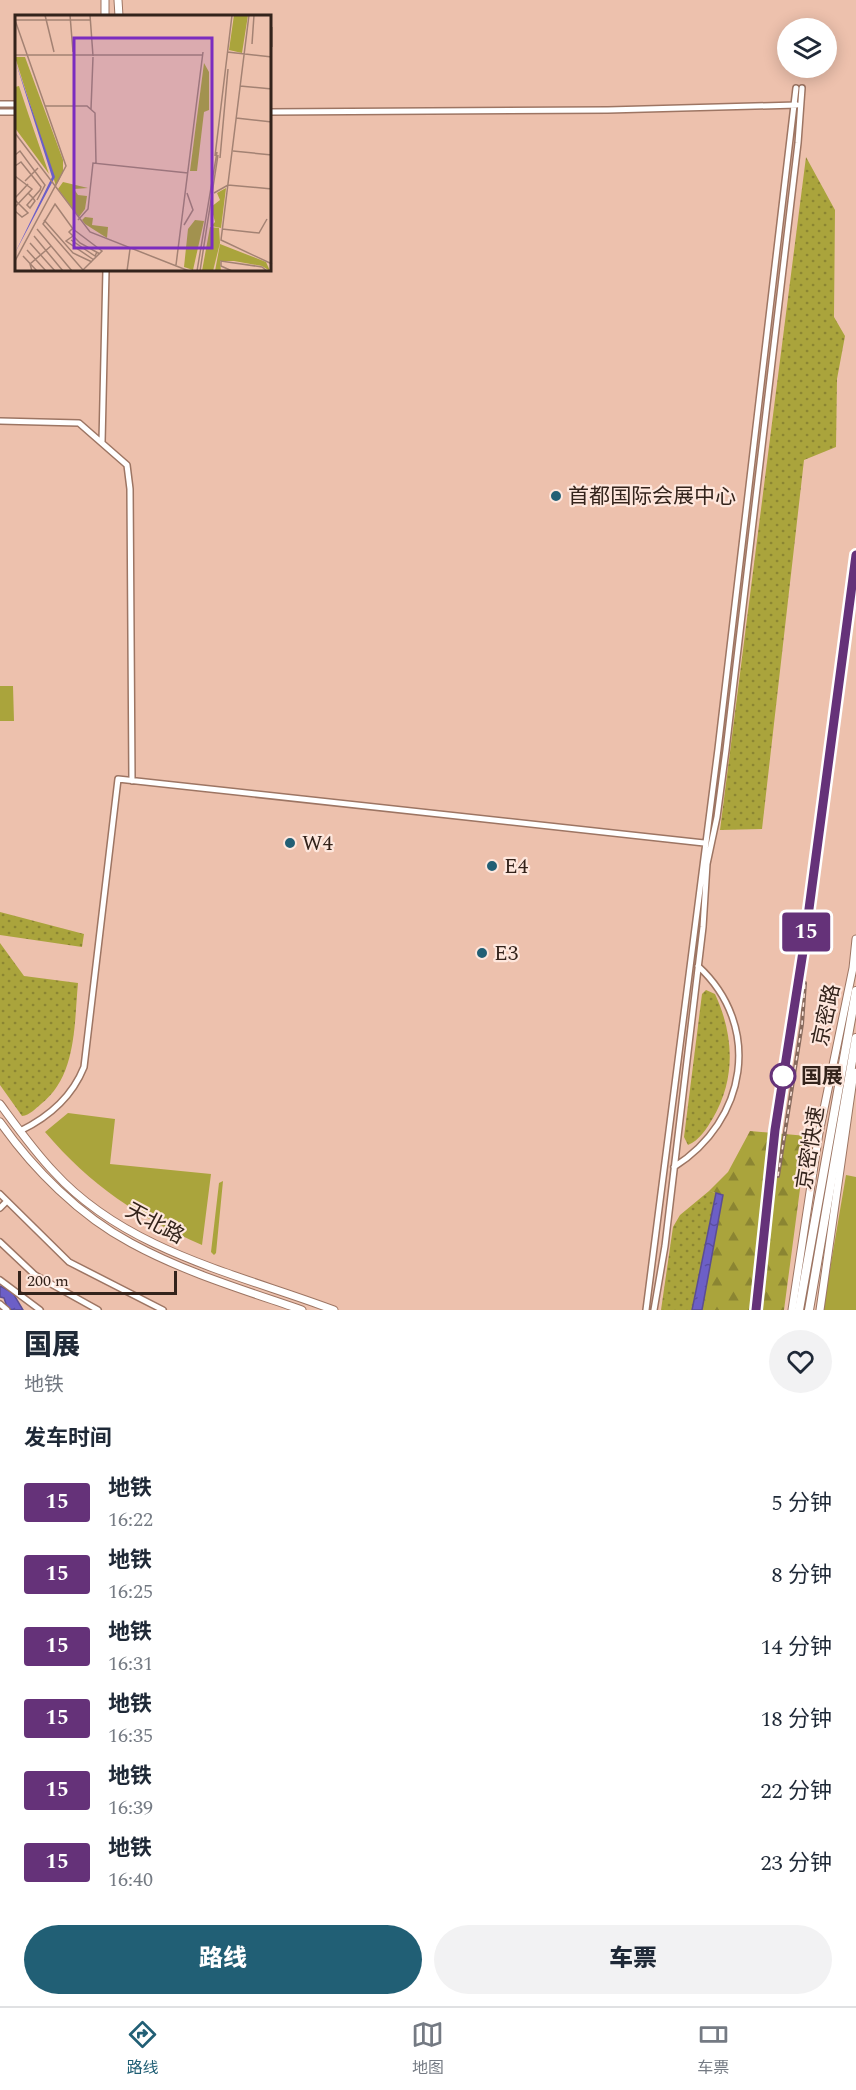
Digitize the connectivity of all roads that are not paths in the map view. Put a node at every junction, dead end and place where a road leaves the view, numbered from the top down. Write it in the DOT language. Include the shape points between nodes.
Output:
graph roads {
  1 [pos="118,0"];
  2 [pos="119,15"];
  3 [pos="794,104"];
  4 [pos="801,105"];
  5 [pos="272,112"];
  6 [pos="106,272"];
  7 [pos="0,421"];
  8 [pos="102,442"];
  9 [pos="132,781"];
  10 [pos="704,843"];
  11 [pos="856,939"];
  12 [pos="698,966"];
  13 [pos="856,991"];
  14 [pos="856,1038"];
  15 [pos="856,1058"];
  16 [pos="0,1104"];
  17 [pos="0,1122"];
  18 [pos="20,1131"];
  19 [pos="674,1167"];
  20 [pos="0,1194"];
  21 [pos="7,1201"];
  22 [pos="0,1208"];
  23 [pos="0,1242"];
  24 [pos="0,1280"];
  25 [pos="0,1304"];
  26 [pos="7,1310"];
  27 [pos="40,1310"];
  28 [pos="98,1310"];
  29 [pos="163,1310"];
  30 [pos="302,1310"];
  31 [pos="334,1310"];
  32 [pos="646,1310"];
  33 [pos="654,1310"];
  34 [pos="792,1310"];
  35 [pos="799,1310"];
  36 [pos="809,1310"];
  37 [pos="820,1310"];
  1 -- 2 [label="main road"];
  3 -- 4 [label="street"];
  3 -- 4 [label="street" via="799,88"];
  3 -- 5 [label="street" via="619,110"];
  3 -- 10 [label="street"];
  4 -- 12 [label="street" via="723,772 707,864"];
  6 -- 8 [label="street"];
  7 -- 8 [label="street" via="79,423"];
  8 -- 9 [label="street" via="127,465 130,489"];
  9 -- 10 [label="street"];
  9 -- 18 [label="street" via="118,779 84,1067 66,1099"];
  10 -- 32 [label="street"];
  11 -- 34 [label="main road, 京密路" via="819,1133"];
  12 -- 19 [label="street"];
  12 -- 19 [label="street" via="711,978 730,1012 739,1068 721,1122 707,1142"];
  13 -- 35 [label="highway, 京密快速"];
  14 -- 36 [label="highway, 京密快速"];
  15 -- 37 [label="main road, 京密路"];
  16 -- 18 [label="main road, 天北路"];
  17 -- 30 [label="main road, 天北路" via="50,1181 129,1243 179,1266"];
  18 -- 31 [label="main road, 天北路" via="55,1174 96,1209 132,1232 182,1256"];
  19 -- 33 [label="street"];
  20 -- 21 [label="street"];
  21 -- 22 [label="street"];
  21 -- 29 [label="street" via="69,1262"];
  23 -- 28 [label="street" via="35,1275"];
  24 -- 27 [label="street"];
  25 -- 26 [label="street"];
}
